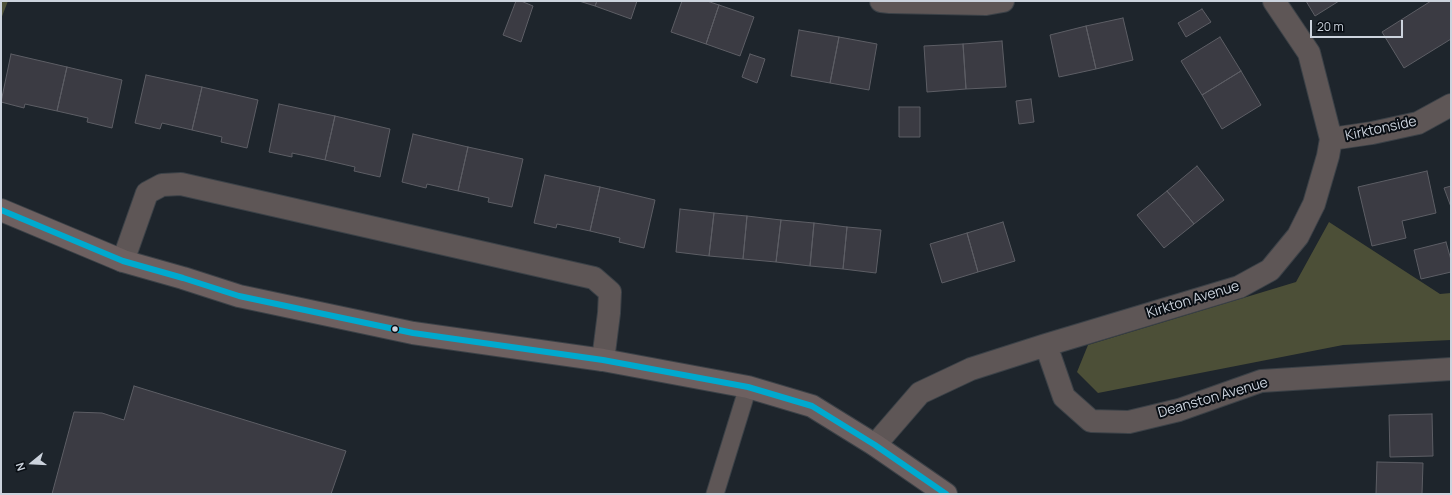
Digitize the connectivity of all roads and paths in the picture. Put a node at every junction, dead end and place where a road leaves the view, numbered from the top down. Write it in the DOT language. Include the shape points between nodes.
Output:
graph roads {
  1 [pos="881,1"];
  2 [pos="1003,1"];
  3 [pos="1274,1"];
  4 [pos="1451,105"];
  5 [pos="1331,140"];
  6 [pos="1,210"];
  7 [pos="123,261"];
  8 [pos="1046,345"];
  9 [pos="603,360"];
  10 [pos="1451,369"];
  11 [pos="748,387"];
  12 [pos="875,445"];
  13 [pos="715,494"];
  14 [pos="946,494"];
  1 -- 2 [label="street" via="986,4"];
  3 -- 5 [label="street, Kirkton Avenue" via="1309,53"];
  4 -- 5 [label="street, Kirktonside" via="1418,123"];
  5 -- 8 [label="street, Kirkton Avenue" via="1314,204 1298,236 1270,270 1240,287"];
  6 -- 7 [label="main road"];
  7 -- 9 [label="main road" via="239,296 399,330"];
  7 -- 9 [label="street" via="147,193 162,185 181,184 594,278 610,292"];
  8 -- 10 [label="street, Deanston Avenue" via="1064,397 1091,421 1129,422 1179,410 1261,382"];
  8 -- 12 [label="street, Kirkton Avenue" via="971,369 920,393"];
  9 -- 11 [label="main road"];
  11 -- 12 [label="main road" via="812,406"];
  11 -- 13 [label="lane"];
  12 -- 14 [label="main road"];
}
